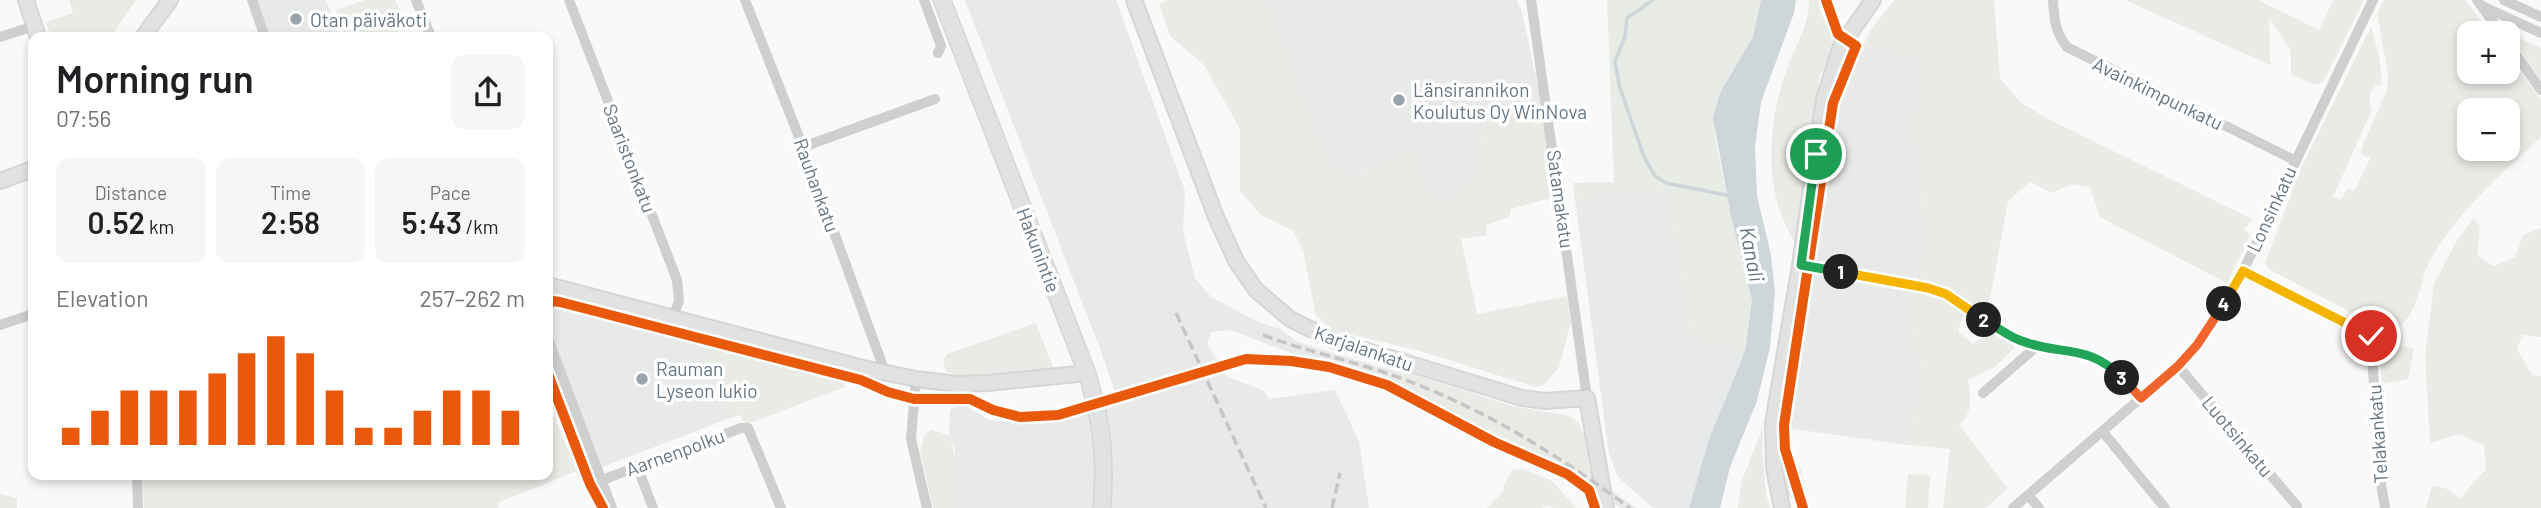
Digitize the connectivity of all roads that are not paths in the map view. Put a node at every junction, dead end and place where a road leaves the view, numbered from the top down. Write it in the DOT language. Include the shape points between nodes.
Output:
graph roads {
  1 [pos="26,0"];
  2 [pos="170,0"];
  3 [pos="252,0"];
  4 [pos="416,0"];
  5 [pos="569,0"];
  6 [pos="745,0"];
  7 [pos="924,0"];
  8 [pos="942,0"];
  9 [pos="1134,0"];
  10 [pos="1531,0"];
  11 [pos="1873,0"];
  12 [pos="2053,0"];
  13 [pos="2373,0"];
  14 [pos="2504,0"];
  15 [pos="2479,3"];
  16 [pos="2541,17"];
  17 [pos="2492,21"];
  18 [pos="36,32"];
  19 [pos="147,32"];
  20 [pos="263,32"];
  21 [pos="428,32"];
  22 [pos="28,33"];
  23 [pos="2541,33"];
  24 [pos="0,37"];
  25 [pos="938,52"];
  26 [pos="2520,60"];
  27 [pos="2541,90"];
  28 [pos="935,99"];
  29 [pos="803,147"];
  30 [pos="2294,160"];
  31 [pos="28,171"];
  32 [pos="0,181"];
  33 [pos="1801,265"];
  34 [pos="2243,271"];
  35 [pos="553,286"];
  36 [pos="28,316"];
  37 [pos="673,317"];
  38 [pos="0,325"];
  39 [pos="2037,346"];
  40 [pos="553,352"];
  41 [pos="2178,366"];
  42 [pos="885,372"];
  43 [pos="1087,373"];
  44 [pos="916,379"];
  45 [pos="1983,393"];
  46 [pos="1587,398"];
  47 [pos="2141,398"];
  48 [pos="2103,432"];
  49 [pos="637,466"];
  50 [pos="137,480"];
  51 [pos="602,480"];
  52 [pos="2028,495"];
  53 [pos="2297,506"];
  54 [pos="138,508"];
  55 [pos="612,508"];
  56 [pos="653,508"];
  57 [pos="781,508"];
  58 [pos="927,508"];
  59 [pos="1102,508"];
  60 [pos="1606,508"];
  61 [pos="1782,508"];
  62 [pos="2013,508"];
  63 [pos="2039,508"];
  64 [pos="2165,508"];
  65 [pos="2385,508"];
  1 -- 18 [label="main road"];
  2 -- 19 [label="main road"];
  3 -- 20 [label="street"];
  4 -- 21 [label="street"];
  5 -- 37 [label="street, Saaristonkatu" via="677,280 679,302"];
  6 -- 29 [label="street, Rauhankatu"];
  7 -- 25 [label="street" via="941,46"];
  8 -- 43 [label="highway, Hakunintie"];
  9 -- 46 [label="main road, Karjalankatu" via="1227,244 1256,290 1274,307 1335,341 1522,398"];
  10 -- 46 [label="street, Satamakatu"];
  11 -- 33 [label="main road" via="1841,46 1824,99"];
  12 -- 30 [label="street, Avainkimpunkatu" via="2059,36 2067,47"];
  13 -- 30 [label="street, Lonsinkatu"];
  14 -- 16 [label="street"];
  15 -- 17 [label="street"];
  15 -- 23 [label="street"];
  22 -- 24 [label="street"];
  26 -- 27 [label="street"];
  28 -- 29 [label="street"];
  29 -- 42 [label="street, Rauhankatu"];
  30 -- 34 [label="street, Lonsinkatu"];
  31 -- 32 [label="main road"];
  33 -- 39 [label="street" via="1946,294 2019,341"];
  33 -- 61 [label="main road" via="1773,423 1774,468"];
  34 -- 41 [label="street, Lonsinkatu" via="2197,345"];
  34 -- 65 [label="street, Telakankatu" via="2371,336"];
  35 -- 37 [label="main road"];
  36 -- 38 [label="street"];
  37 -- 42 [label="main road"];
  39 -- 45 [label="street"];
  39 -- 47 [label="street" via="2099,360"];
  40 -- 51 [label="street"];
  41 -- 47 [label="street, Lonsinkatu"];
  41 -- 53 [label="street, Luotsinkatu"];
  42 -- 44 [label="main road"];
  43 -- 44 [label="main road" via="988,383"];
  43 -- 59 [label="highway, Hakunintie" via="1102,435"];
  44 -- 58 [label="street" via="911,439"];
  46 -- 60 [label="main road"];
  47 -- 48 [label="street, Lonsinkatu"];
  48 -- 52 [label="street, Lonsinkatu"];
  48 -- 64 [label="street"];
  49 -- 51 [label="street, Aarnenpolku"];
  49 -- 56 [label="street"];
  49 -- 57 [label="street, Aarnenpolku" via="748,428"];
  50 -- 54 [label="street"];
  51 -- 55 [label="street"];
  52 -- 62 [label="street, Lonsinkatu"];
  52 -- 63 [label="street"];
}
